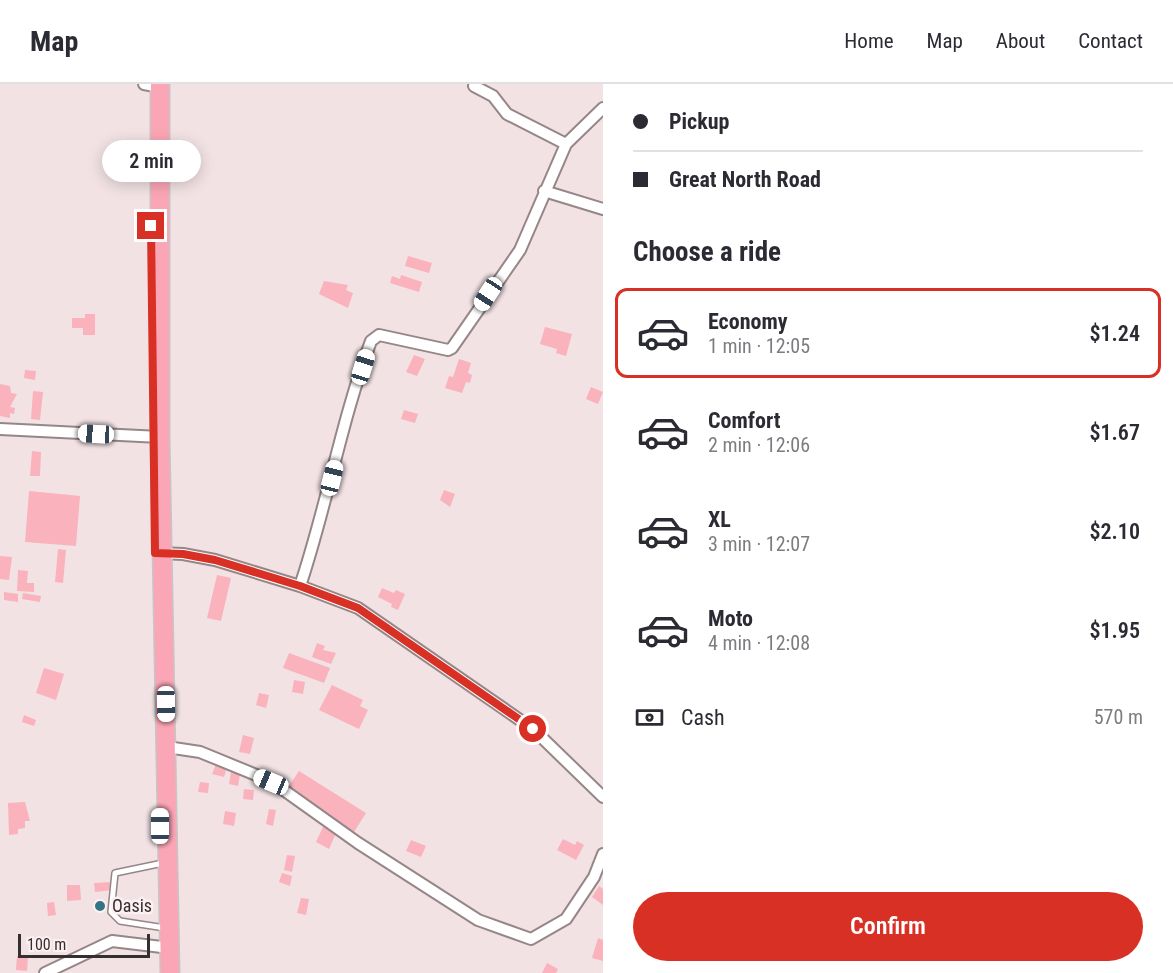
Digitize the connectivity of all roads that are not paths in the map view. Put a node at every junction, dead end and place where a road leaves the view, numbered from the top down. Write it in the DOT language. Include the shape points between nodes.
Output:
graph roads {
  1 [pos="153,85"];
  2 [pos="474,86"];
  3 [pos="603,108"];
  4 [pos="566,144"];
  5 [pos="544,191"];
  6 [pos="603,209"];
  7 [pos="0,429"];
  8 [pos="157,436"];
  9 [pos="159,553"];
  10 [pos="300,586"];
  11 [pos="167,747"];
  12 [pos="603,797"];
  13 [pos="603,854"];
  14 [pos="165,863"];
  15 [pos="165,928"];
  16 [pos="165,947"];
  17 [pos="45,973"];
  18 [pos="161,973"];
  19 [pos="170,973"];
  1 -- 8 [label="highway"];
  2 -- 4 [label="street" via="493,96 507,114"];
  3 -- 4 [label="street"];
  4 -- 5 [label="street"];
  5 -- 6 [label="street"];
  5 -- 10 [label="street" via="520,249 452,348 378,335 371,341 346,414 331,483"];
  7 -- 8 [label="street"];
  8 -- 9 [label="highway"];
  9 -- 10 [label="street" via="205,558"];
  9 -- 11 [label="highway"];
  9 -- 14 [label="highway"];
  10 -- 12 [label="street" via="358,608 445,667 533,729"];
  11 -- 13 [label="street" via="200,752 271,782 477,920 531,939 566,919 594,877"];
  11 -- 14 [label="highway"];
  14 -- 15 [label="highway"];
  14 -- 15 [label="lane" via="116,873 111,912 120,921"];
  15 -- 16 [label="highway"];
  16 -- 17 [label="street" via="112,941"];
  16 -- 18 [label="highway"];
  16 -- 19 [label="highway"];
}
